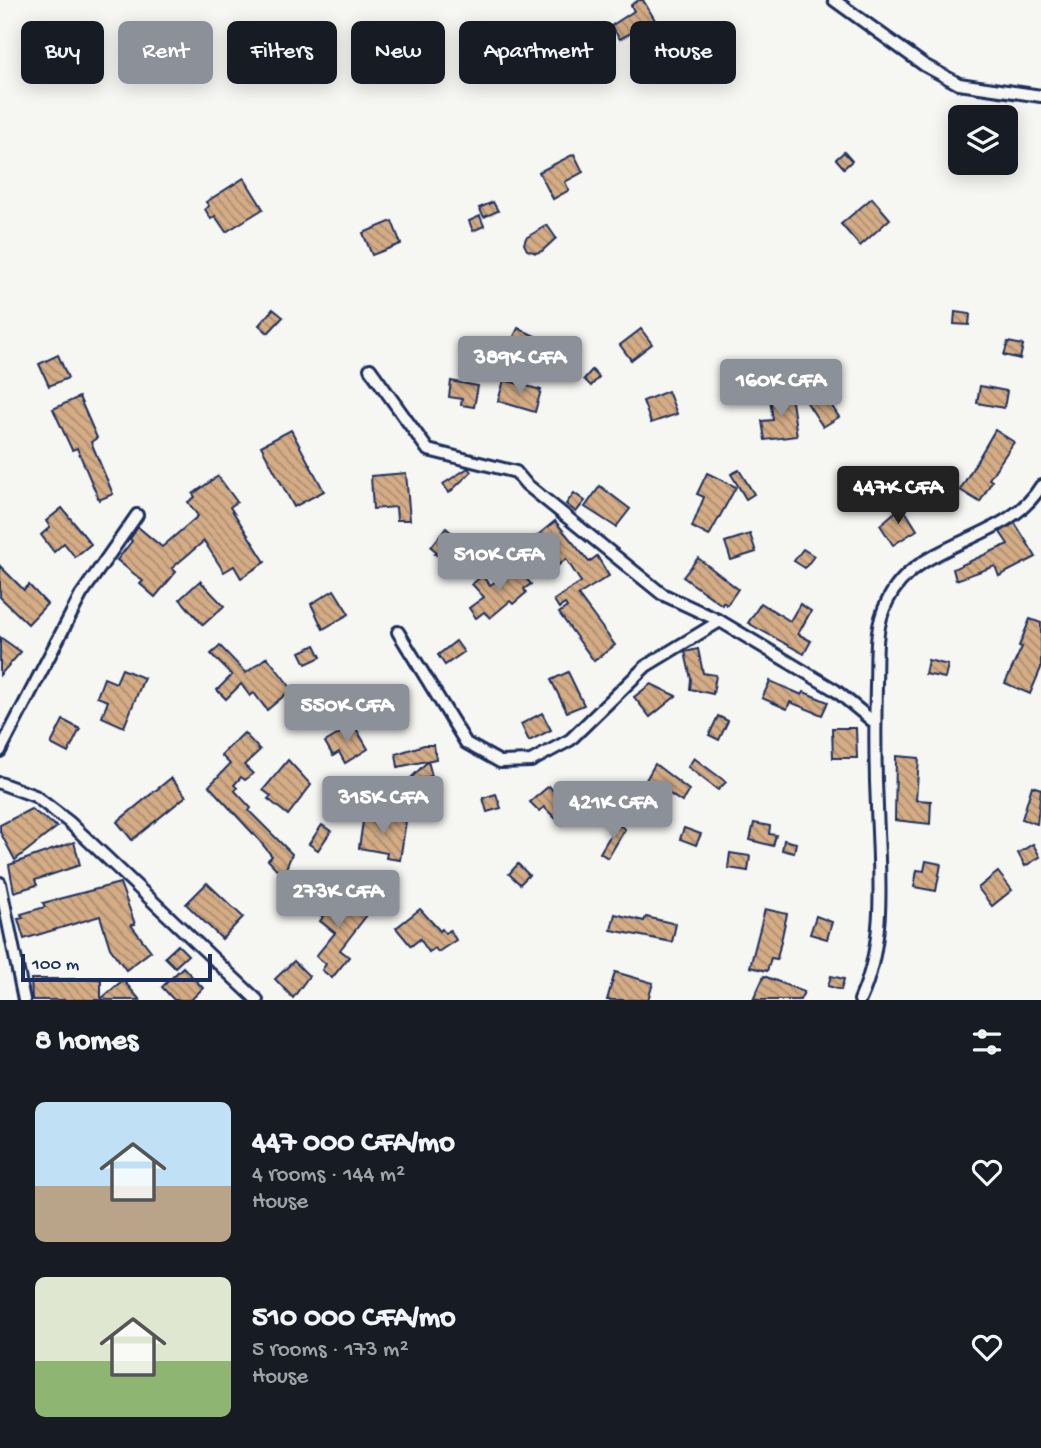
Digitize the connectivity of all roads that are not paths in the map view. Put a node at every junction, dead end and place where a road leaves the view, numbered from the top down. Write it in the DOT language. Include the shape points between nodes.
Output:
graph roads {
  1 [pos="834,0"];
  2 [pos="1041,96"];
  3 [pos="370,369"];
  4 [pos="1041,486"];
  5 [pos="137,515"];
  6 [pos="720,621"];
  7 [pos="398,632"];
  8 [pos="875,723"];
  9 [pos="0,751"];
  10 [pos="0,783"];
  11 [pos="0,883"];
  12 [pos="24,1000"];
  13 [pos="257,1000"];
  14 [pos="860,1000"];
  1 -- 2 [label="street" via="924,65 959,84"];
  3 -- 6 [label="street" via="428,450 516,472 638,576 683,606"];
  4 -- 8 [label="street" via="1022,508 999,524 921,563 888,598 878,622"];
  5 -- 9 [label="street" via="81,595"];
  6 -- 7 [label="street" via="646,666 570,740 531,761 500,762 466,743"];
  6 -- 8 [label="street" via="835,690"];
  8 -- 14 [label="street" via="879,906 870,978"];
  10 -- 13 [label="street" via="35,796 69,822"];
  11 -- 12 [label="street"];
}
